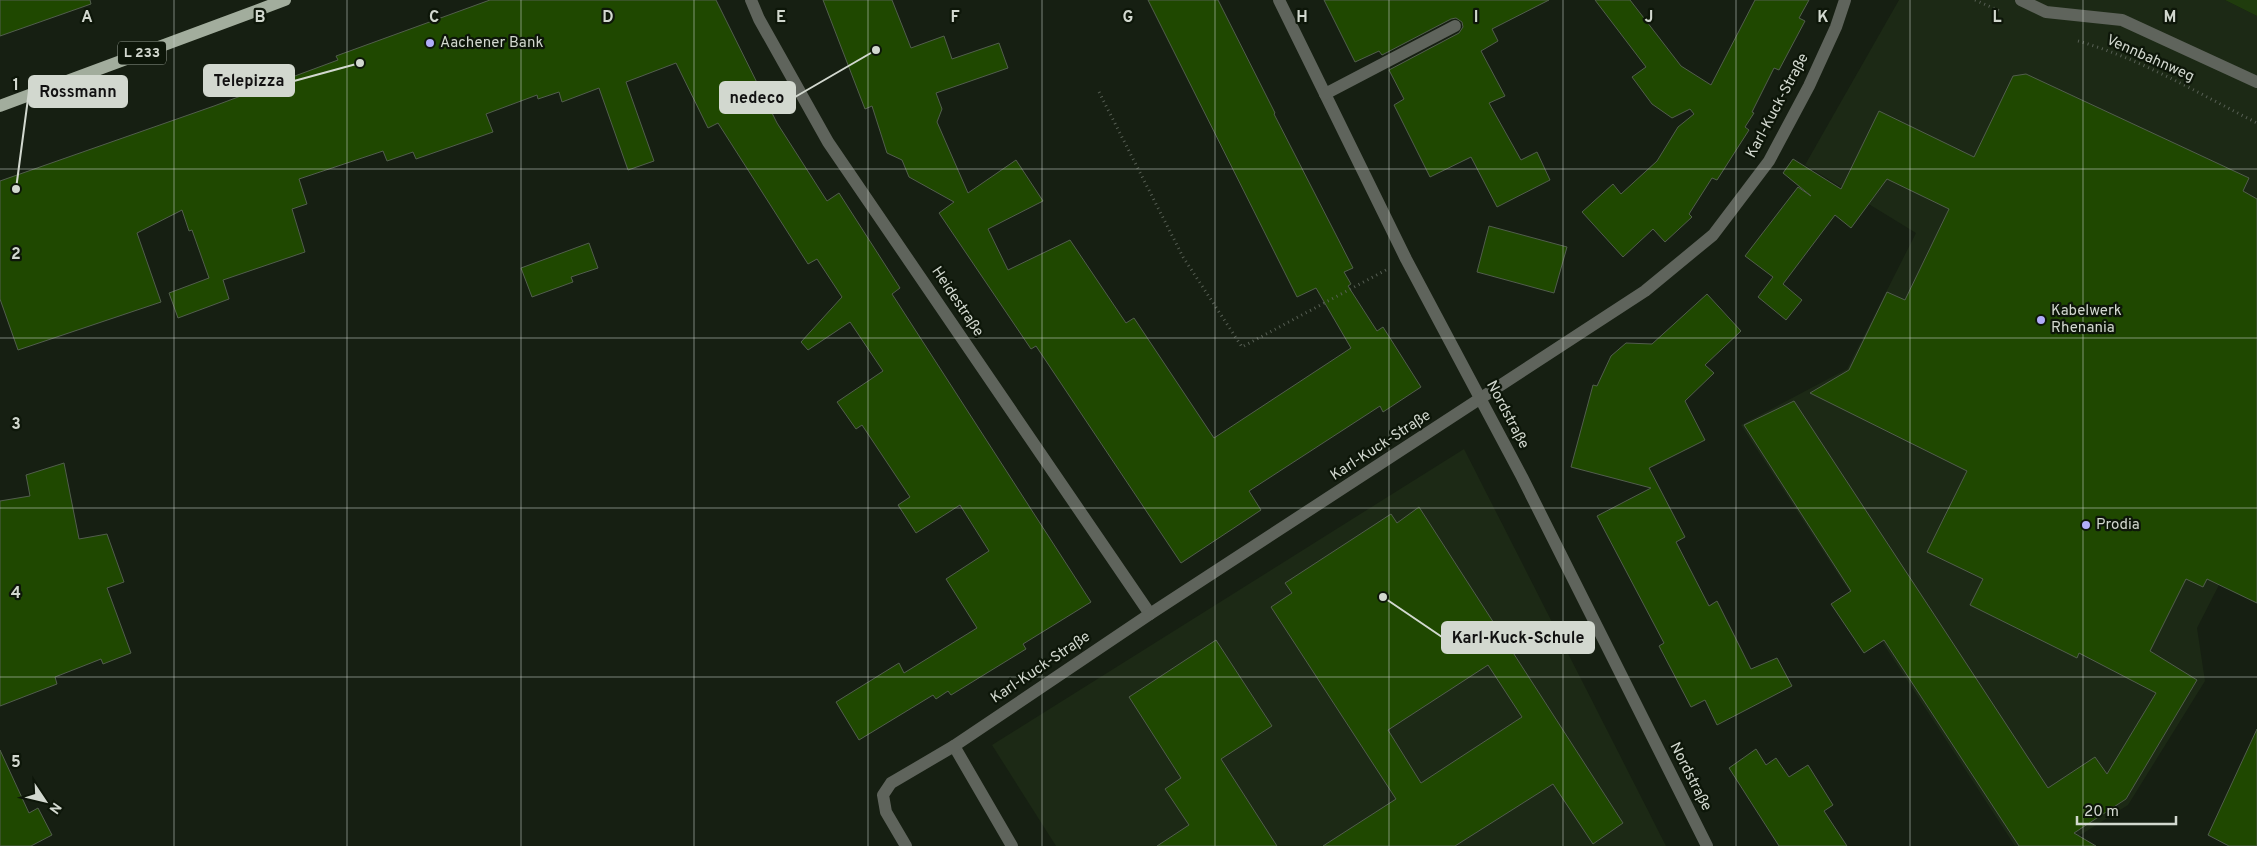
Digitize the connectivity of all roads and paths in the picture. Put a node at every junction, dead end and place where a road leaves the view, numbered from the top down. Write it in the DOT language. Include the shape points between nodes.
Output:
graph roads {
  1 [pos="284,0"];
  2 [pos="750,0"];
  3 [pos="1279,0"];
  4 [pos="1845,0"];
  5 [pos="1975,0"];
  6 [pos="2021,0"];
  7 [pos="2001,12"];
  8 [pos="1455,26"];
  9 [pos="2074,40"];
  10 [pos="2257,82"];
  11 [pos="1099,92"];
  12 [pos="1325,94"];
  13 [pos="0,106"];
  14 [pos="2257,123"];
  15 [pos="1406,259"];
  16 [pos="1481,400"];
  17 [pos="1150,614"];
  18 [pos="954,746"];
  19 [pos="906,846"];
  20 [pos="1012,846"];
  21 [pos="1706,846"];
  1 -- 13 [label="main road, L 233"];
  2 -- 17 [label="street, Heidestraße" via="828,142"];
  3 -- 12 [label="street, Nordstraße"];
  4 -- 16 [label="street, Karl-Kuck-Straße" via="1809,86 1769,161 1712,235 1645,291"];
  5 -- 7 [label="path"];
  6 -- 10 [label="street" via="2046,12 2122,20"];
  8 -- 12 [label="street"];
  9 -- 14 [label="path, Vennbahnweg" via="2141,64"];
  11 -- 15 [label="path" via="1183,257 1242,347"];
  12 -- 15 [label="street, Nordstraße"];
  15 -- 16 [label="street, Nordstraße"];
  16 -- 17 [label="street, Karl-Kuck-Straße"];
  16 -- 21 [label="street, Nordstraße"];
  17 -- 18 [label="street, Karl-Kuck-Straße"];
  18 -- 19 [label="street, Karl-Kuck-Straße" via="891,783 883,795 886,812"];
  18 -- 20 [label="street"];
}
